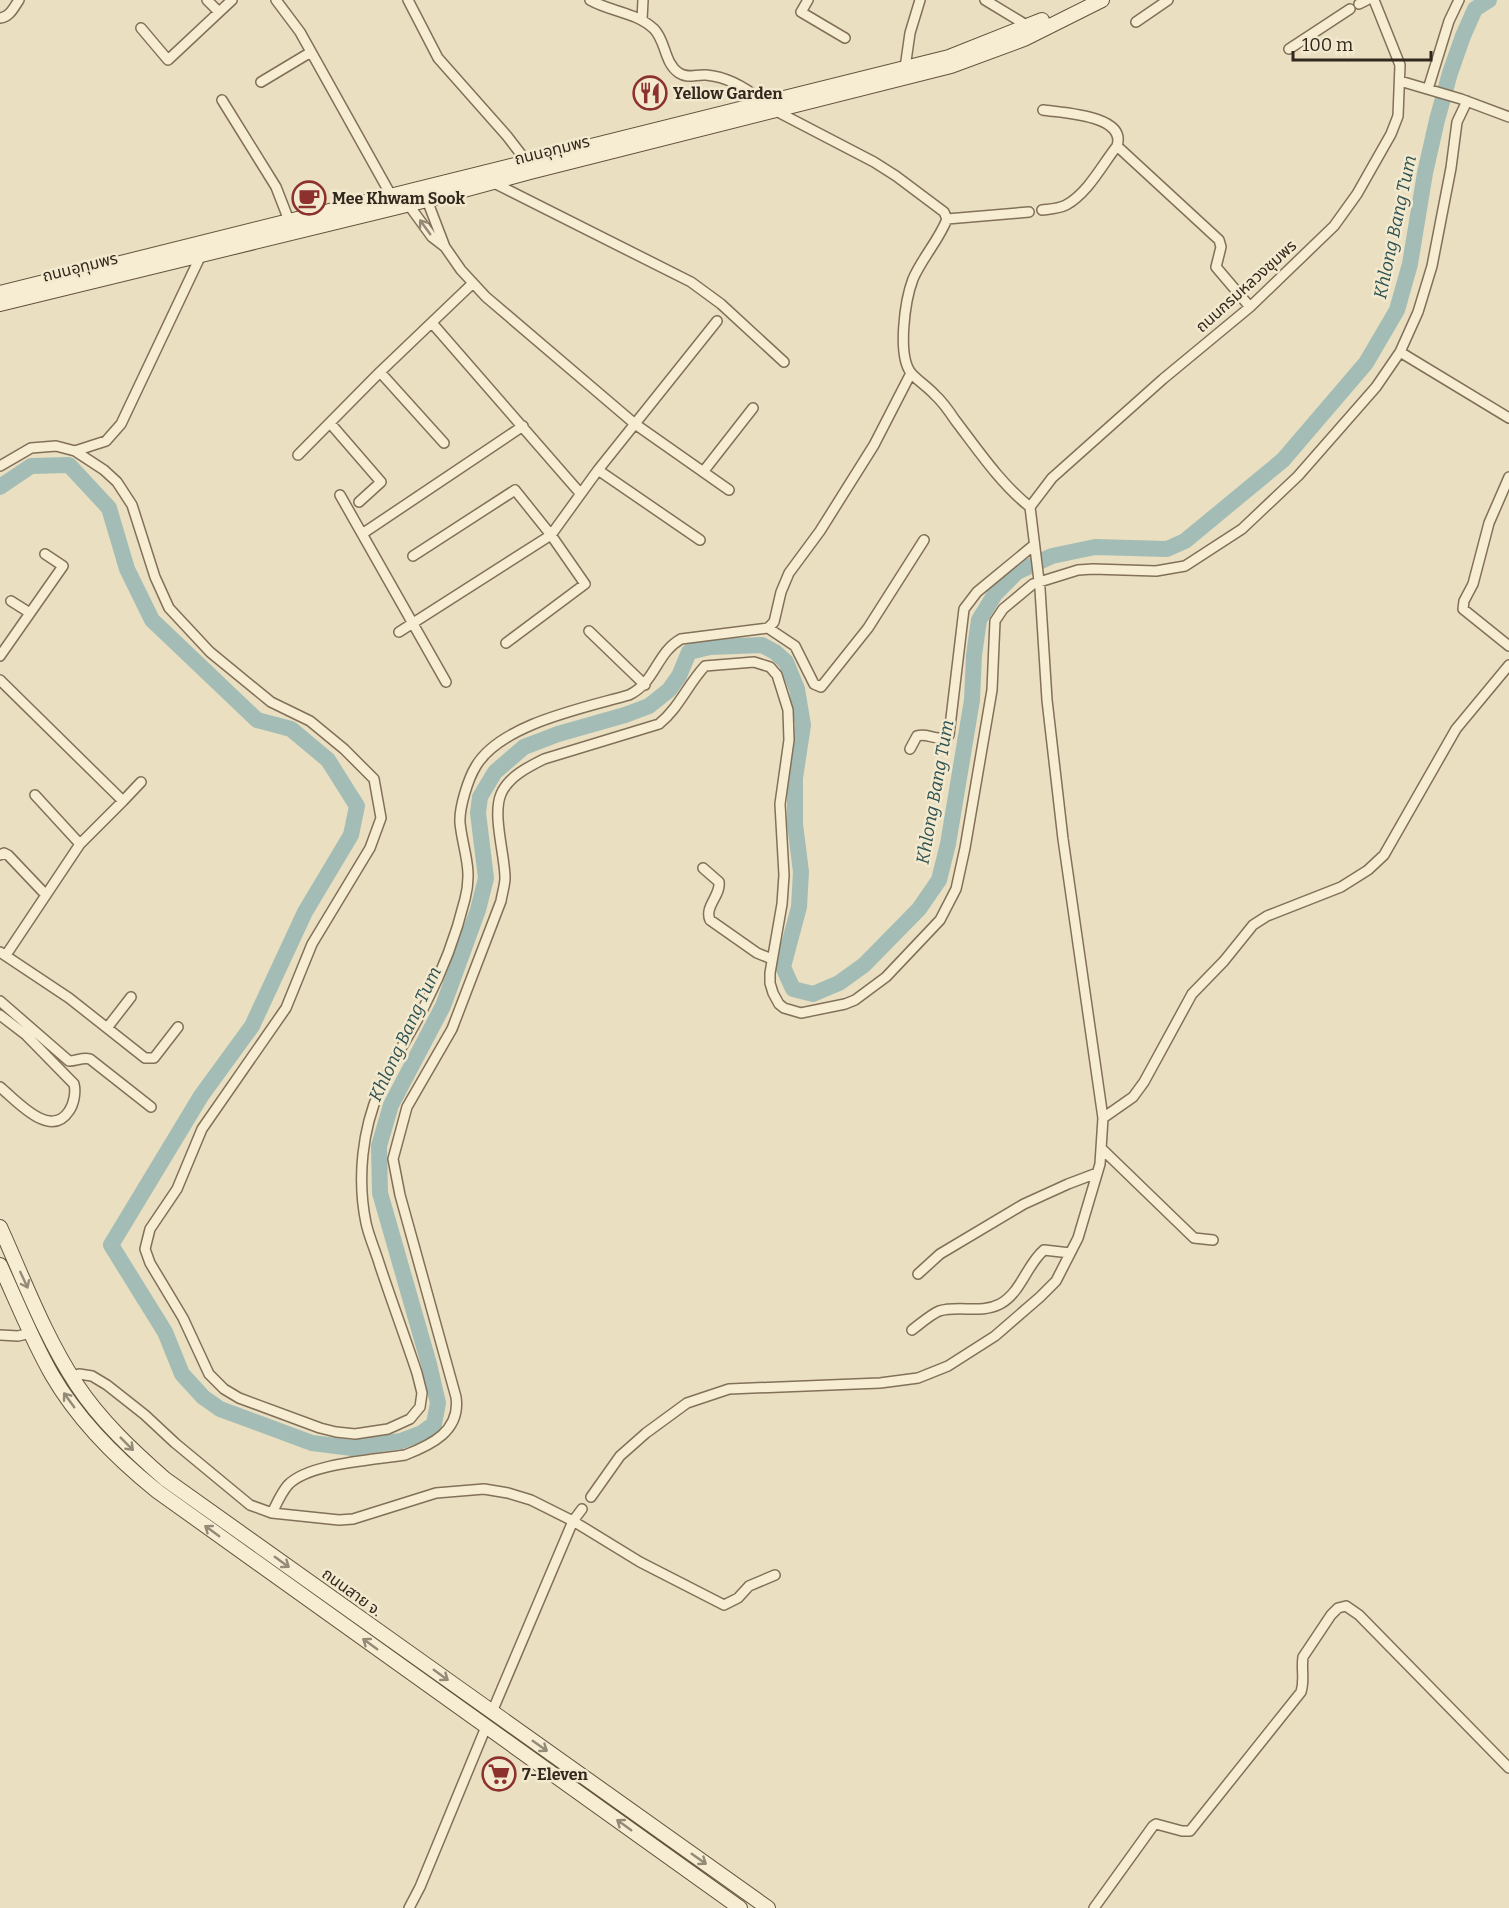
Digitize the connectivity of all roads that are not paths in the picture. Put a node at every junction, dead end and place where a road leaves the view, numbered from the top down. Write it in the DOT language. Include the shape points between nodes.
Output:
graph roads {
  1 [pos="19,0"];
  2 [pos="207,0"];
  3 [pos="232,0"];
  4 [pos="276,0"];
  5 [pos="408,0"];
  6 [pos="590,0"];
  7 [pos="643,0"];
  8 [pos="808,0"];
  9 [pos="920,0"];
  10 [pos="985,0"];
  11 [pos="1083,0"];
  12 [pos="1102,0"];
  13 [pos="1168,0"];
  14 [pos="1374,0"];
  15 [pos="1459,0"];
  16 [pos="1359,4"];
  17 [pos="219,12"];
  18 [pos="0,18"];
  19 [pos="642,20"];
  20 [pos="1136,22"];
  21 [pos="1028,27"];
  22 [pos="141,28"];
  23 [pos="845,38"];
  24 [pos="1288,49"];
  25 [pos="311,52"];
  26 [pos="905,68"];
  27 [pos="1400,81"];
  28 [pos="261,82"];
  29 [pos="1429,90"];
  30 [pos="222,100"];
  31 [pos="1464,100"];
  32 [pos="764,102"];
  33 [pos="1042,110"];
  34 [pos="776,111"];
  35 [pos="1509,117"];
  36 [pos="1117,146"];
  37 [pos="527,162"];
  38 [pos="492,182"];
  39 [pos="392,197"];
  40 [pos="427,200"];
  41 [pos="408,204"];
  42 [pos="1042,210"];
  43 [pos="1029,212"];
  44 [pos="947,219"];
  45 [pos="290,222"];
  46 [pos="445,248"];
  47 [pos="201,255"];
  48 [pos="473,284"];
  49 [pos="0,293"];
  50 [pos="0,304"];
  51 [pos="1250,307"];
  52 [pos="717,321"];
  53 [pos="432,322"];
  54 [pos="1401,352"];
  55 [pos="784,362"];
  56 [pos="380,372"];
  57 [pos="911,373"];
  58 [pos="753,408"];
  59 [pos="1509,418"];
  60 [pos="330,423"];
  61 [pos="635,424"];
  62 [pos="523,426"];
  63 [pos="444,443"];
  64 [pos="75,451"];
  65 [pos="298,455"];
  66 [pos="0,466"];
  67 [pos="598,470"];
  68 [pos="703,472"];
  69 [pos="1509,477"];
  70 [pos="729,490"];
  71 [pos="580,493"];
  72 [pos="340,495"];
  73 [pos="359,502"];
  74 [pos="1030,507"];
  75 [pos="362,534"];
  76 [pos="551,535"];
  77 [pos="700,540"];
  78 [pos="924,540"];
  79 [pos="1034,548"];
  80 [pos="45,554"];
  81 [pos="413,556"];
  82 [pos="1039,581"];
  83 [pos="11,602"];
  84 [pos="30,613"];
  85 [pos="413,623"];
  86 [pos="768,628"];
  87 [pos="590,631"];
  88 [pos="399,632"];
  89 [pos="506,643"];
  90 [pos="1509,646"];
  91 [pos="0,656"];
  92 [pos="1509,665"];
  93 [pos="0,680"];
  94 [pos="446,682"];
  95 [pos="645,685"];
  96 [pos="910,749"];
  97 [pos="141,782"];
  98 [pos="35,795"];
  99 [pos="123,801"];
  100 [pos="80,844"];
  101 [pos="0,855"];
  102 [pos="704,868"];
  103 [pos="46,895"];
  104 [pos="3,954"];
  105 [pos="772,959"];
  106 [pos="131,997"];
  107 [pos="0,1001"];
  108 [pos="0,1015"];
  109 [pos="178,1027"];
  110 [pos="107,1028"];
  111 [pos="0,1087"];
  112 [pos="151,1107"];
  113 [pos="1103,1118"];
  114 [pos="1101,1148"];
  115 [pos="1097,1173"];
  116 [pos="0,1227"];
  117 [pos="1213,1240"];
  118 [pos="1070,1253"];
  119 [pos="0,1265"];
  120 [pos="918,1274"];
  121 [pos="912,1330"];
  122 [pos="31,1333"];
  123 [pos="0,1335"];
  124 [pos="71,1376"];
  125 [pos="591,1497"];
  126 [pos="582,1509"];
  127 [pos="272,1513"];
  128 [pos="573,1521"];
  129 [pos="775,1575"];
  130 [pos="492,1712"];
  131 [pos="486,1727"];
  132 [pos="1509,1768"];
  133 [pos="409,1908"];
  134 [pos="740,1908"];
  135 [pos="768,1908"];
  136 [pos="1094,1908"];
  1 -- 18 [label="street" via="10,13"];
  2 -- 17 [label="street"];
  3 -- 17 [label="street"];
  4 -- 25 [label="street"];
  5 -- 37 [label="street" via="438,58"];
  6 -- 19 [label="street"];
  7 -- 19 [label="street"];
  8 -- 23 [label="street" via="801,12"];
  9 -- 26 [label="street"];
  10 -- 21 [label="street"];
  11 -- 21 [label="street, ถนนอุทุมพร"];
  12 -- 34 [label="street, ถนนอุทุมพร" via="1023,39 951,66"];
  13 -- 20 [label="street"];
  14 -- 27 [label="street, ถนนกรมหลวงชุมพร" via="1400,65"];
  15 -- 29 [label="street"];
  16 -- 24 [label="street"];
  17 -- 22 [label="street" via="168,60"];
  19 -- 32 [label="street" via="655,30 677,71 732,81"];
  21 -- 26 [label="street, ถนนอุทุมพร" via="949,57"];
  25 -- 28 [label="street"];
  25 -- 39 [label="street"];
  26 -- 32 [label="street, ถนนอุทุมพร"];
  27 -- 29 [label="street"];
  27 -- 51 [label="street, ถนนกรมหลวงชุมพร" via="1398,116 1357,194 1334,226"];
  29 -- 31 [label="street"];
  30 -- 45 [label="street" via="276,187"];
  31 -- 35 [label="street"];
  31 -- 54 [label="street" via="1432,266"];
  32 -- 34 [label="street"];
  32 -- 37 [label="street, ถนนอุทุมพร"];
  33 -- 36 [label="street" via="1108,123 1116,132"];
  34 -- 38 [label="street, ถนนอุทุมพร"];
  34 -- 44 [label="street" via="896,176 940,208"];
  36 -- 42 [label="street" via="1074,199 1064,206"];
  36 -- 51 [label="street" via="1219,240 1216,267"];
  37 -- 39 [label="street, ถนนอุทุมพร"];
  38 -- 40 [label="street, ถนนอุทุมพร"];
  38 -- 55 [label="street" via="691,282"];
  39 -- 45 [label="street, ถนนอุทุมพร"];
  40 -- 41 [label="street, ถนนอุทุมพร"];
  40 -- 46 [label="street"];
  46 -- 41 [label="street, one-way"];
  41 -- 47 [label="street, ถนนอุทุมพร"];
  43 -- 44 [label="street"];
  44 -- 57 [label="street" via="910,291 903,352"];
  45 -- 49 [label="street, ถนนอุทุมพร"];
  46 -- 48 [label="street"];
  47 -- 50 [label="street, ถนนอุทุมพร"];
  47 -- 64 [label="street" via="121,424 106,441"];
  48 -- 53 [label="street"];
  48 -- 61 [label="street"];
  51 -- 74 [label="street, ถนนกรมหลวงชุมพร" via="1052,478"];
  52 -- 61 [label="street"];
  53 -- 56 [label="street"];
  53 -- 62 [label="street"];
  54 -- 59 [label="street"];
  54 -- 82 [label="street" via="1376,387 1298,476 1242,529 1185,566 1156,571 1085,570"];
  56 -- 60 [label="street"];
  56 -- 63 [label="street"];
  57 -- 74 [label="street" via="938,397 1005,484"];
  57 -- 86 [label="street" via="874,445 789,573 774,622"];
  58 -- 68 [label="street"];
  60 -- 65 [label="street"];
  60 -- 73 [label="street" via="381,482"];
  61 -- 67 [label="street"];
  61 -- 68 [label="street"];
  62 -- 71 [label="street"];
  62 -- 75 [label="street"];
  64 -- 66 [label="street" via="56,446 31,448"];
  64 -- 95 [label="street" via="117,482 132,505 169,608 236,674 272,702 310,721 374,779 381,818 370,848 312,944 286,1008 202,1129 177,1189 146,1240 150,1263 183,1318 209,1374 224,1389 254,1404 320,1428 355,1434 410,1419 420,1407 422,1393 417,1373 366,1223 363,1148 373,1106 447,958 462,911 468,862 460,821 465,793 476,766 489,750 510,735 547,718 629,695"];
  67 -- 71 [label="street"];
  67 -- 77 [label="street"];
  68 -- 70 [label="street"];
  69 -- 90 [label="street" via="1489,523 1463,609"];
  71 -- 76 [label="street"];
  72 -- 75 [label="street"];
  74 -- 79 [label="street"];
  75 -- 85 [label="street"];
  76 -- 81 [label="street" via="515,490"];
  76 -- 85 [label="street"];
  76 -- 89 [label="street" via="585,584"];
  78 -- 86 [label="street" via="868,628 821,687 814,684 795,646"];
  79 -- 82 [label="street"];
  79 -- 96 [label="street" via="977,592 964,609 949,735 939,739 921,734"];
  80 -- 84 [label="street" via="63,566"];
  82 -- 105 [label="street" via="1011,600 995,621 992,690 965,848 956,889 940,920 886,977 845,1004 801,1013 784,1008 770,983"];
  82 -- 113 [label="street" via="1047,700 1063,839"];
  83 -- 84 [label="street"];
  84 -- 91 [label="street"];
  85 -- 88 [label="street"];
  85 -- 94 [label="street"];
  86 -- 95 [label="street" via="681,639 663,655"];
  87 -- 95 [label="street"];
  92 -- 113 [label="street" via="1456,729 1384,855 1341,887 1253,925 1192,994 1144,1082 1132,1097"];
  93 -- 99 [label="street"];
  97 -- 99 [label="street"];
  98 -- 100 [label="street"];
  99 -- 100 [label="street"];
  100 -- 103 [label="street"];
  101 -- 103 [label="street" via="8,855"];
  102 -- 105 [label="street" via="720,882 708,912 710,920"];
  103 -- 104 [label="street"];
  104 -- 110 [label="street"];
  105 -- 127 [label="street" via="782,904 780,804 790,723 777,675 770,667 754,662 705,666 659,724 544,759 526,768 506,786 500,795 505,879 501,901 452,1029 407,1107 393,1159 399,1195 456,1397 456,1414 439,1438 405,1455 328,1466 296,1478"];
  106 -- 110 [label="street"];
  107 -- 112 [label="street" via="69,1061 90,1059"];
  108 -- 111 [label="street" via="27,1035 76,1090 70,1111 45,1122"];
  109 -- 110 [label="street" via="154,1058 148,1059"];
  113 -- 114 [label="street"];
  114 -- 115 [label="street"];
  114 -- 117 [label="street" via="1194,1238"];
  115 -- 118 [label="street"];
  115 -- 120 [label="street" via="1024,1204 940,1254"];
  116 -- 124 [label="street, ถนนสาย จ., one-way"];
  118 -- 121 [label="street" via="1044,1250 1002,1304 938,1312"];
  118 -- 125 [label="street" via="1056,1281 1040,1298 995,1336 948,1366 918,1378 880,1383 729,1389 687,1403 620,1456"];
  119 -- 122 [label="street, ถนนสาย จ."];
  122 -- 123 [label="street"];
  131 -- 122 [label="street, ถนนสาย จ., one-way" via="136,1475 78,1413 52,1376"];
  124 -- 127 [label="street" via="92,1376 107,1385 250,1505"];
  124 -- 130 [label="street, ถนนสาย จ., one-way" via="107,1423 165,1479"];
  126 -- 128 [label="street"];
  127 -- 128 [label="street" via="353,1519 436,1493 484,1489 531,1500"];
  128 -- 129 [label="street" via="640,1562 724,1605 749,1586"];
  128 -- 130 [label="street"];
  130 -- 131 [label="street"];
  130 -- 135 [label="street, ถนนสาย จ., one-way"];
  131 -- 133 [label="street"];
  134 -- 131 [label="street, ถนนสาย จ., one-way"];
  132 -- 136 [label="street" via="1359,1615 1346,1606 1338,1608 1304,1658 1301,1692 1190,1831 1153,1826"];
}
